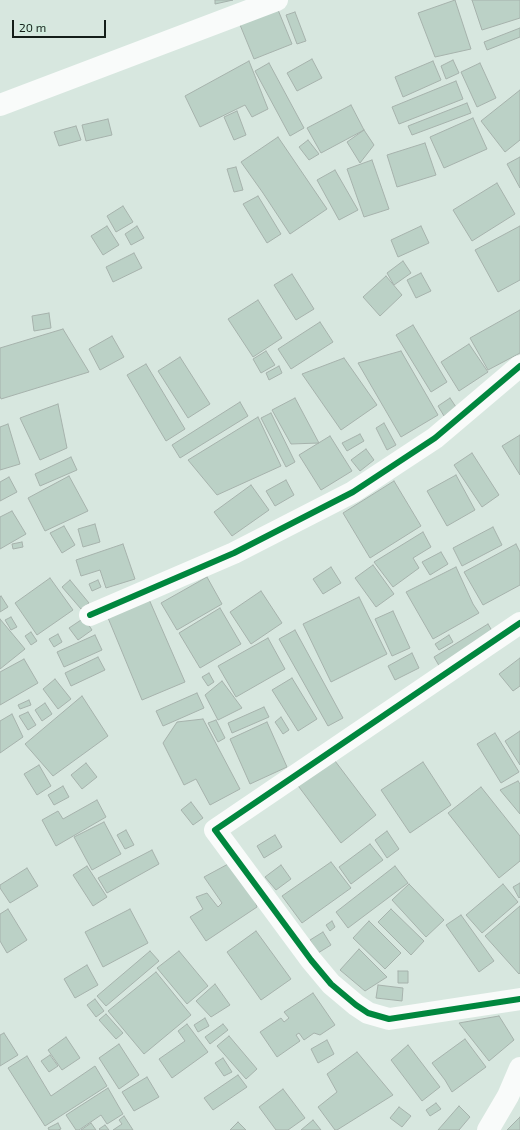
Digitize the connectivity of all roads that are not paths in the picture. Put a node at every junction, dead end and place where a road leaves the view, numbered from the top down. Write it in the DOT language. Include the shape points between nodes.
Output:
graph roads {
  1 [pos="277,0"];
  2 [pos="0,105"];
  3 [pos="520,366"];
  4 [pos="90,615"];
  5 [pos="520,623"];
  6 [pos="520,998"];
  7 [pos="520,1068"];
  8 [pos="488,1130"];
  1 -- 2 [label="street"];
  3 -- 4 [label="street" via="435,438 353,492 234,553"];
  5 -- 6 [label="street" via="215,830 331,984 368,1013 390,1019"];
  7 -- 8 [label="street" via="508,1096"];
}
